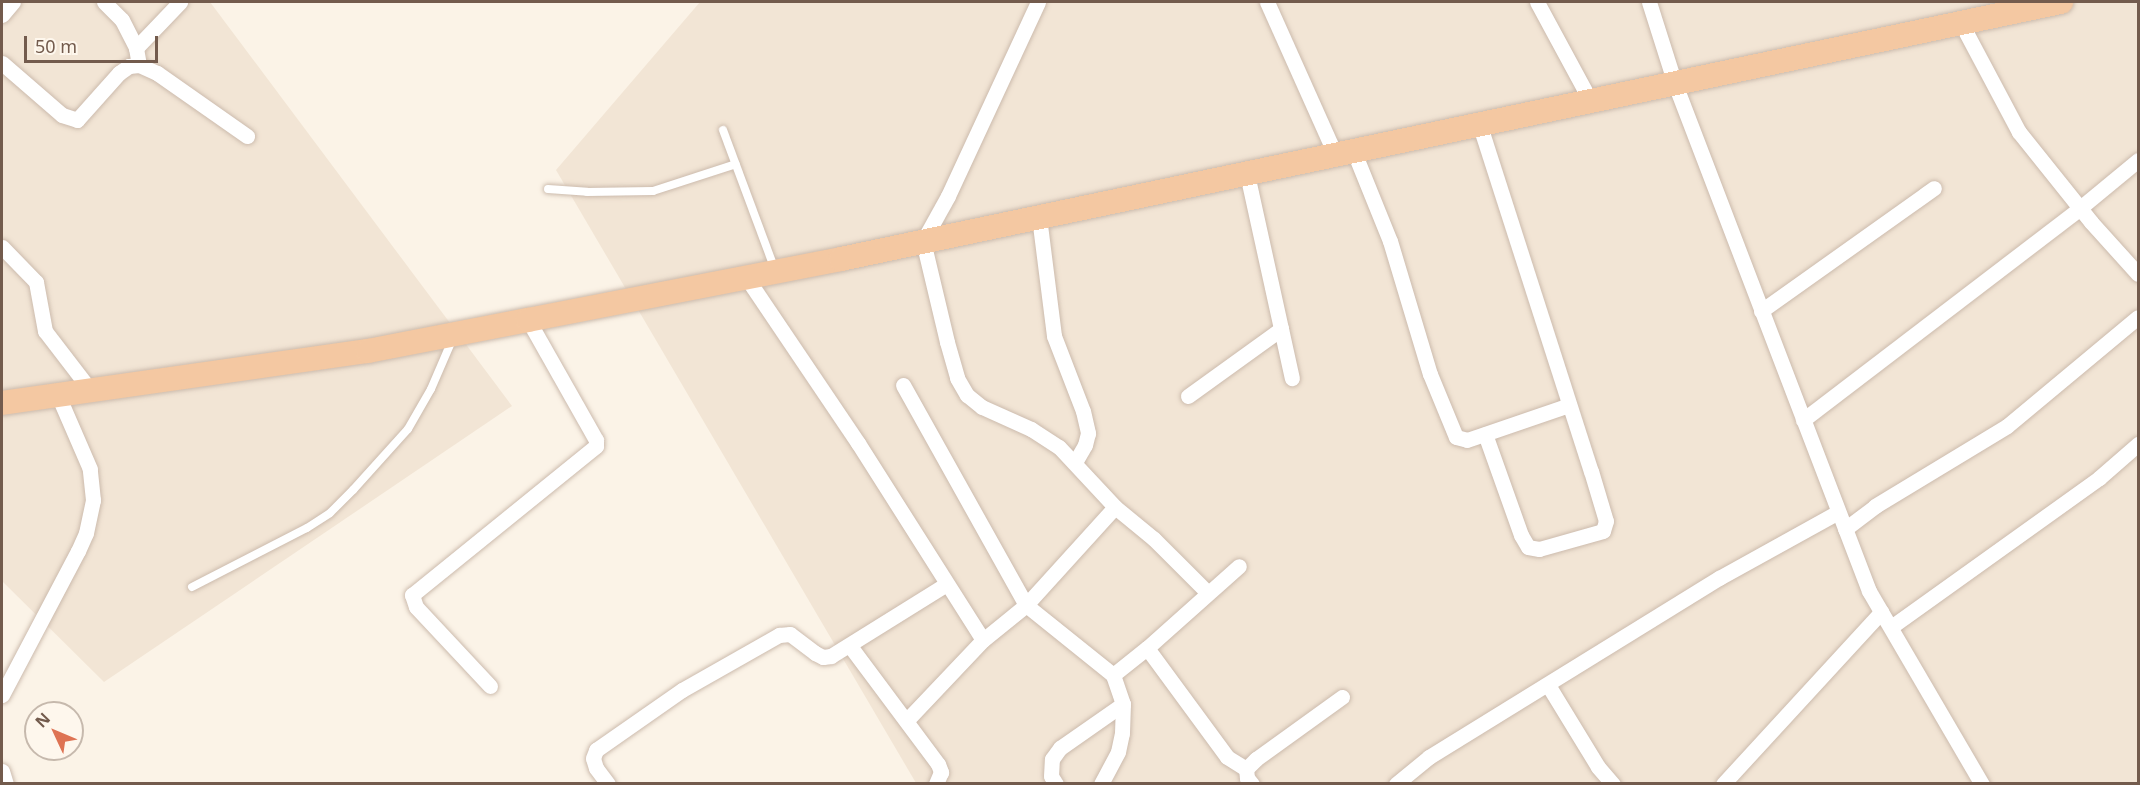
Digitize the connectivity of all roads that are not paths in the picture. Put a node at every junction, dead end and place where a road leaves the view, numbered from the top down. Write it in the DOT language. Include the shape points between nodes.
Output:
graph roads {
  1 [pos="13,2"];
  2 [pos="104,2"];
  3 [pos="180,2"];
  4 [pos="1038,2"];
  5 [pos="1267,2"];
  6 [pos="1536,2"];
  7 [pos="1649,2"];
  8 [pos="2061,2"];
  9 [pos="2,15"];
  10 [pos="1961,23"];
  11 [pos="136,48"];
  12 [pos="2,63"];
  13 [pos="139,65"];
  14 [pos="1674,84"];
  15 [pos="1591,102"];
  16 [pos="1480,126"];
  17 [pos="723,130"];
  18 [pos="247,136"];
  19 [pos="1345,154"];
  20 [pos="2139,160"];
  21 [pos="736,164"];
  22 [pos="1247,174"];
  23 [pos="1934,188"];
  24 [pos="548,189"];
  25 [pos="2080,208"];
  26 [pos="1040,217"];
  27 [pos="923,242"];
  28 [pos="2,247"];
  29 [pos="775,271"];
  30 [pos="2139,274"];
  31 [pos="746,277"];
  32 [pos="1761,311"];
  33 [pos="2139,317"];
  34 [pos="528,320"];
  35 [pos="1281,329"];
  36 [pos="454,334"];
  37 [pos="1292,378"];
  38 [pos="903,385"];
  39 [pos="91,391"];
  40 [pos="58,396"];
  41 [pos="1188,396"];
  42 [pos="2,404"];
  43 [pos="1569,405"];
  44 [pos="1803,420"];
  45 [pos="1485,434"];
  46 [pos="2139,444"];
  47 [pos="1075,462"];
  48 [pos="1115,507"];
  49 [pos="1838,512"];
  50 [pos="1845,529"];
  51 [pos="1239,566"];
  52 [pos="945,585"];
  53 [pos="192,587"];
  54 [pos="1208,593"];
  55 [pos="1026,605"];
  56 [pos="1881,612"];
  57 [pos="1891,627"];
  58 [pos="983,640"];
  59 [pos="850,646"];
  60 [pos="1147,648"];
  61 [pos="1113,675"];
  62 [pos="1548,685"];
  63 [pos="490,686"];
  64 [pos="2,695"];
  65 [pos="1342,697"];
  66 [pos="1123,704"];
  67 [pos="907,720"];
  68 [pos="2,771"];
  69 [pos="1249,776"];
  70 [pos="1607,781"];
  71 [pos="6,783"];
  72 [pos="608,783"];
  73 [pos="936,783"];
  74 [pos="1056,783"];
  75 [pos="1101,783"];
  76 [pos="1396,783"];
  77 [pos="1723,783"];
  78 [pos="1982,783"];
  1 -- 9 [label="street"];
  2 -- 11 [label="street" via="122,20"];
  3 -- 11 [label="street"];
  4 -- 27 [label="street"];
  5 -- 19 [label="street"];
  6 -- 15 [label="street"];
  7 -- 14 [label="street"];
  8 -- 10 [label="highway"];
  10 -- 14 [label="highway"];
  10 -- 25 [label="street" via="2019,132"];
  11 -- 13 [label="street"];
  12 -- 13 [label="street" via="62,115 77,120 119,73"];
  13 -- 18 [label="street" via="157,73"];
  14 -- 15 [label="highway"];
  14 -- 32 [label="street"];
  15 -- 16 [label="highway"];
  16 -- 19 [label="highway"];
  16 -- 43 [label="street"];
  17 -- 21 [label="lane"];
  19 -- 22 [label="highway"];
  19 -- 45 [label="street" via="1390,241 1450,429 1461,440"];
  20 -- 25 [label="street"];
  21 -- 24 [label="lane" via="653,191"];
  21 -- 29 [label="lane"];
  22 -- 26 [label="highway"];
  22 -- 35 [label="street"];
  23 -- 32 [label="street"];
  25 -- 30 [label="street"];
  25 -- 44 [label="street"];
  26 -- 27 [label="highway"];
  26 -- 47 [label="street" via="1054,336 1088,433"];
  27 -- 29 [label="highway"];
  27 -- 47 [label="street" via="946,342 957,378 967,395 982,407 1031,429"];
  28 -- 39 [label="street" via="36,282 45,331"];
  29 -- 31 [label="highway"];
  31 -- 34 [label="highway"];
  31 -- 52 [label="street" via="858,443"];
  32 -- 44 [label="street"];
  33 -- 50 [label="street" via="2007,426 1875,506"];
  34 -- 36 [label="highway"];
  34 -- 63 [label="street" via="596,446 412,595 416,607"];
  35 -- 37 [label="street"];
  35 -- 41 [label="street"];
  36 -- 39 [label="highway" via="368,351"];
  36 -- 53 [label="lane" via="431,389 408,429 354,490 307,528"];
  38 -- 55 [label="street"];
  39 -- 40 [label="highway"];
  40 -- 42 [label="highway"];
  40 -- 64 [label="street" via="90,469 93,500 78,551"];
  43 -- 45 [label="street"];
  43 -- 45 [label="street" via="1606,521 1603,531 1593,535 1539,549 1528,547"];
  44 -- 49 [label="street"];
  46 -- 57 [label="street" via="2099,478"];
  47 -- 48 [label="street"];
  48 -- 54 [label="street"];
  48 -- 55 [label="street"];
  49 -- 50 [label="street"];
  49 -- 62 [label="street" via="1719,578"];
  50 -- 56 [label="street"];
  51 -- 54 [label="street"];
  52 -- 58 [label="street"];
  52 -- 59 [label="street"];
  54 -- 60 [label="street"];
  55 -- 58 [label="street"];
  55 -- 61 [label="street"];
  56 -- 57 [label="street"];
  56 -- 77 [label="street"];
  57 -- 78 [label="street"];
  58 -- 67 [label="street"];
  59 -- 67 [label="street"];
  59 -- 72 [label="street" via="823,657 790,634 779,635 751,650 604,742 593,758"];
  60 -- 61 [label="street"];
  60 -- 69 [label="street" via="1227,757"];
  61 -- 66 [label="street"];
  62 -- 70 [label="street"];
  62 -- 76 [label="street" via="1429,757"];
  65 -- 69 [label="street" via="1256,759"];
  66 -- 74 [label="street" via="1060,748 1052,759 1051,776"];
  66 -- 75 [label="street" via="1118,752"];
  67 -- 73 [label="street" via="942,772"];
  68 -- 71 [label="street"];
}
